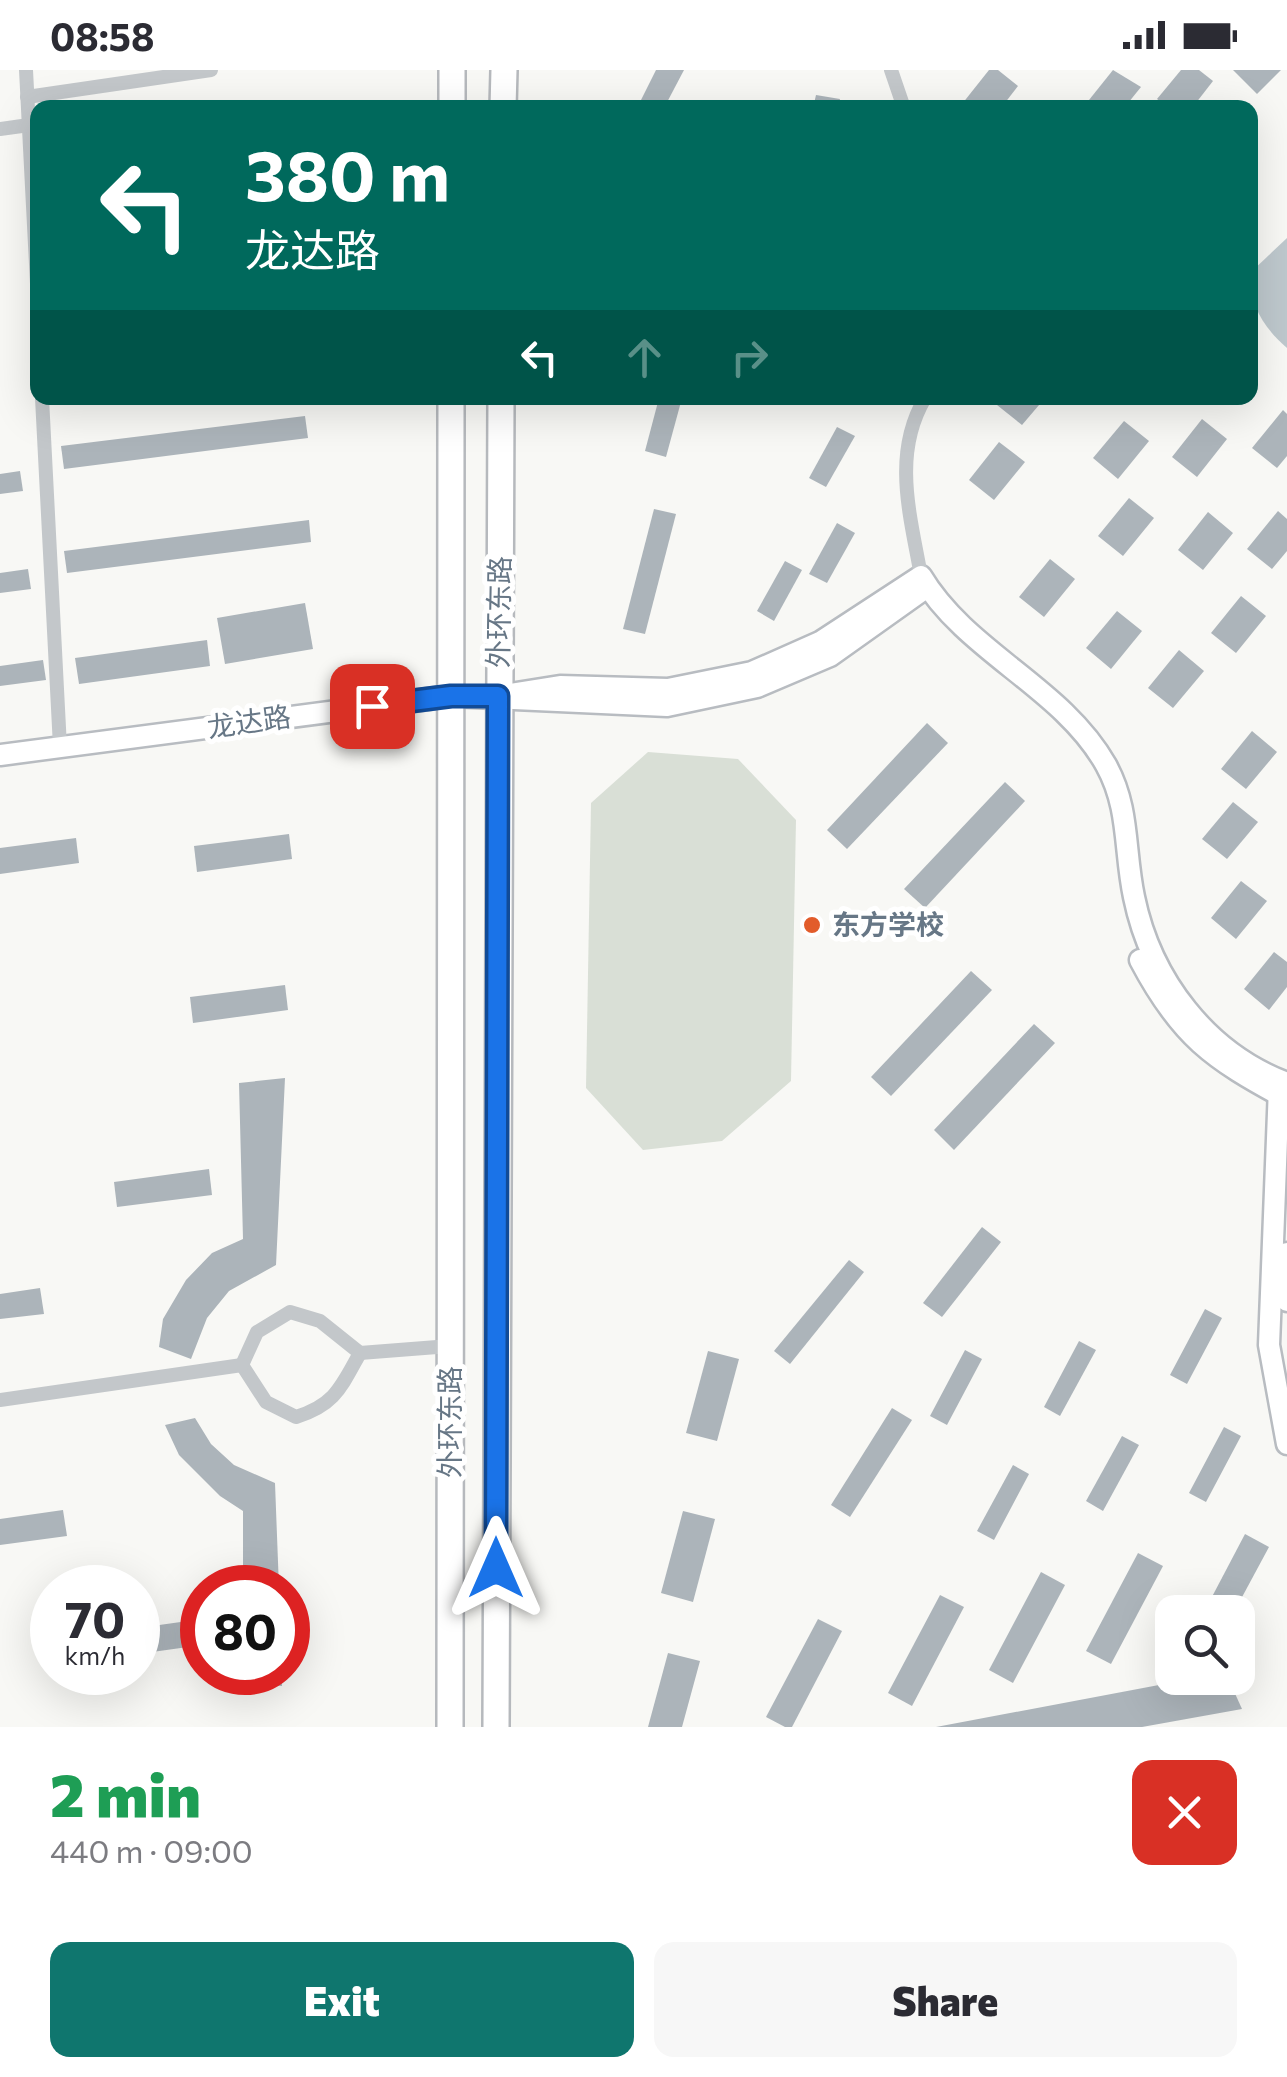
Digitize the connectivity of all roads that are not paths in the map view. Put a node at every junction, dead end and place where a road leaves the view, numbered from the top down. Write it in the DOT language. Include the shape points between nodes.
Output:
graph roads {
  1 [pos="26,70"];
  2 [pos="211,70"];
  3 [pos="452,70"];
  4 [pos="504,70"];
  5 [pos="891,70"];
  6 [pos="27,97"];
  7 [pos="452,100"];
  8 [pos="503,100"];
  9 [pos="901,100"];
  10 [pos="28,125"];
  11 [pos="0,128"];
  12 [pos="30,161"];
  13 [pos="42,405"];
  14 [pos="452,405"];
  15 [pos="500,405"];
  16 [pos="921,405"];
  17 [pos="918,585"];
  18 [pos="451,696"];
  19 [pos="498,696"];
  20 [pos="60,748"];
  21 [pos="0,756"];
  22 [pos="1283,1089"];
  23 [pos="1287,1253"];
  24 [pos="1287,1301"];
  25 [pos="450,1346"];
  26 [pos="360,1353"];
  27 [pos="242,1365"];
  28 [pos="0,1400"];
  29 [pos="1287,1444"];
  30 [pos="450,1727"];
  31 [pos="496,1727"];
  1 -- 6 [label="street"];
  2 -- 6 [label="street"];
  3 -- 7 [label="highway"];
  4 -- 8 [label="highway"];
  5 -- 9 [label="street"];
  6 -- 10 [label="street"];
  10 -- 11 [label="street"];
  10 -- 12 [label="street"];
  13 -- 20 [label="street"];
  14 -- 18 [label="highway, 外环东路"];
  15 -- 19 [label="highway, 外环东路"];
  16 -- 17 [label="street" via="910,424 904,481"];
  17 -- 19 [label="street, 龙达路" via="830,656 757,687 667,706"];
  17 -- 22 [label="street" via="1082,729 1124,805 1133,896 1149,950 1203,1030"];
  18 -- 19 [label="street, 龙达路"];
  18 -- 20 [label="street, 龙达路"];
  18 -- 25 [label="highway, 外环东路"];
  19 -- 31 [label="highway, 外环东路"];
  20 -- 21 [label="street, 龙达路"];
  22 -- 29 [label="street" via="1269,1345"];
  23 -- 24 [label="street"];
  25 -- 26 [label="street"];
  25 -- 30 [label="highway, 外环东路"];
  26 -- 27 [label="street" via="320,1321 290,1312 257,1332"];
  26 -- 27 [label="street" via="339,1391 321,1409 296,1417 266,1402"];
  27 -- 28 [label="street"];
}
